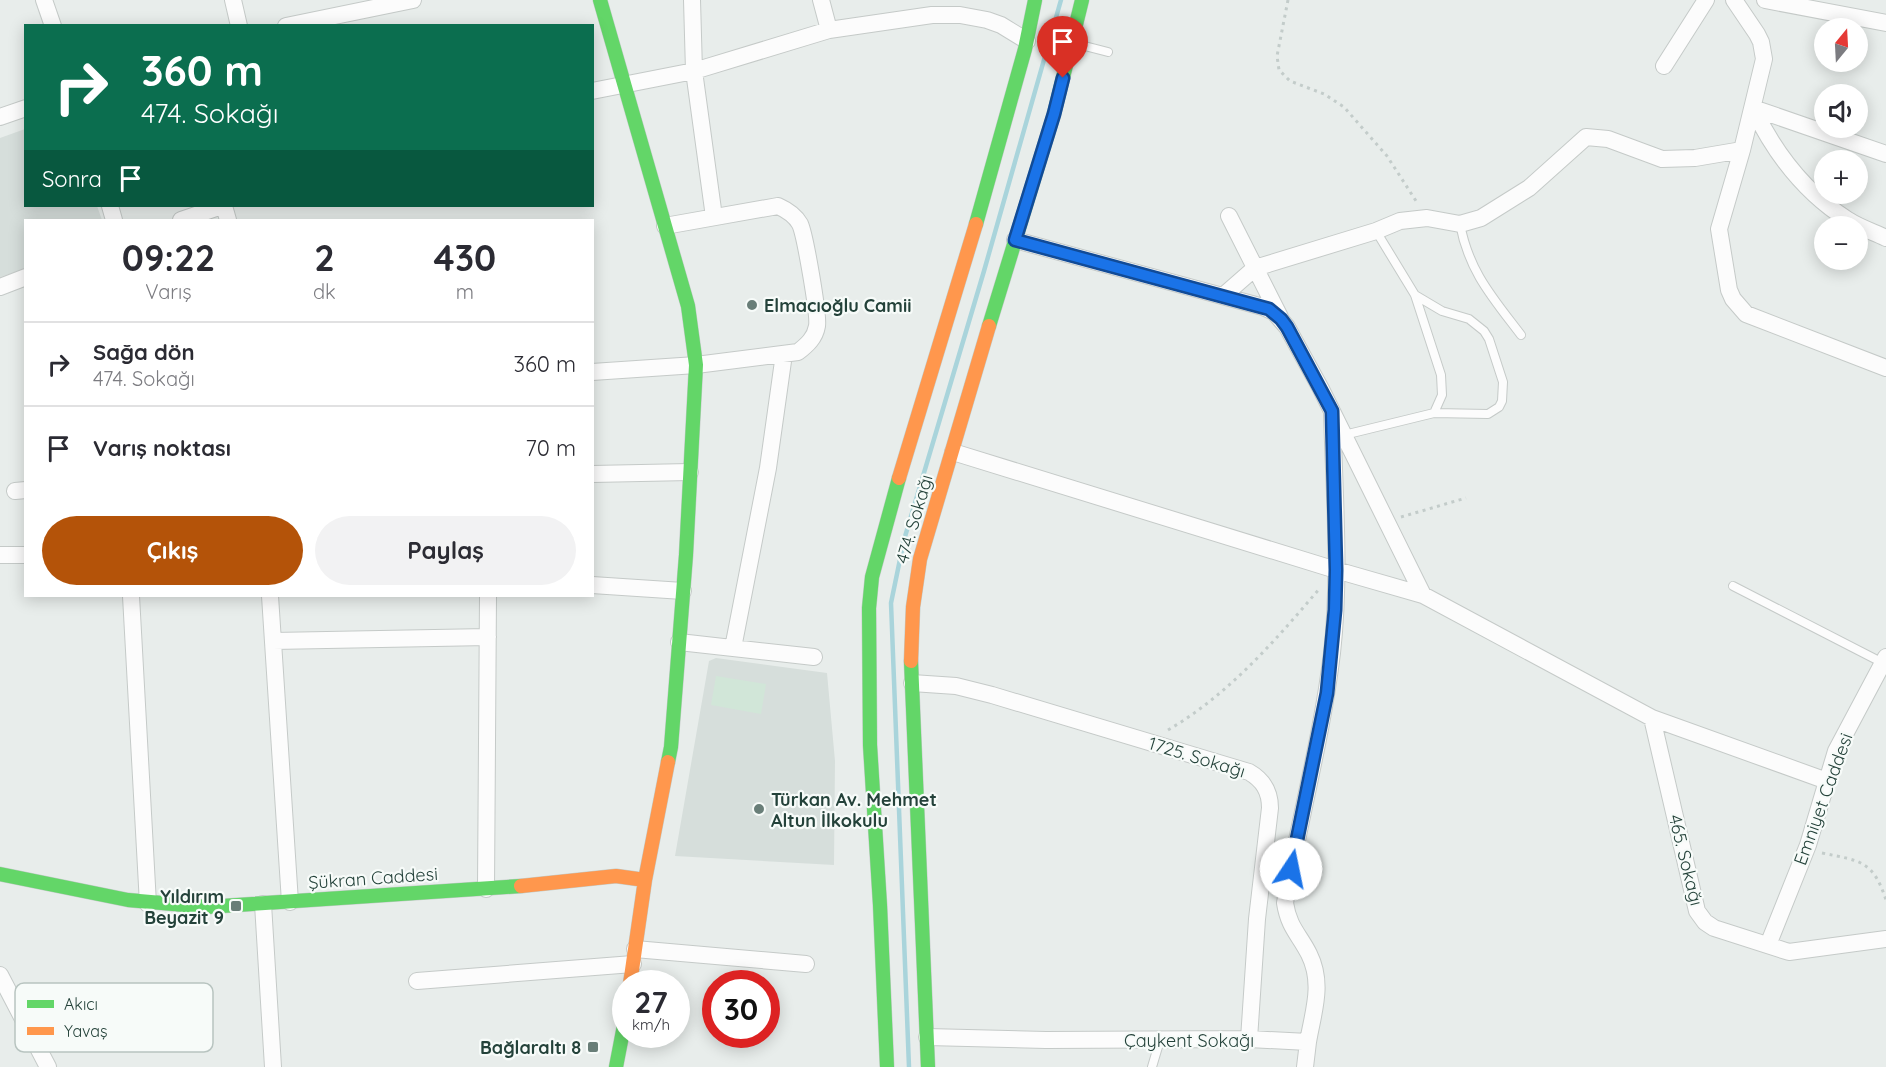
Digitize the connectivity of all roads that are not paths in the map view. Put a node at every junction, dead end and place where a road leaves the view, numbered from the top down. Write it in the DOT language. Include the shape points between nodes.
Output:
graph roads {
  1 [pos="44,0"];
  2 [pos="233,0"];
  3 [pos="413,0"];
  4 [pos="600,0"];
  5 [pos="692,0"];
  6 [pos="821,0"];
  7 [pos="1035,0"];
  8 [pos="1082,0"];
  9 [pos="1706,0"];
  10 [pos="1734,0"];
  11 [pos="1765,0"];
  12 [pos="1886,23"];
  13 [pos="52,24"];
  14 [pos="239,24"];
  15 [pos="296,24"];
  16 [pos="829,30"];
  17 [pos="1027,41"];
  18 [pos="1072,42"];
  19 [pos="1108,52"];
  20 [pos="1664,66"];
  21 [pos="694,71"];
  22 [pos="624,84"];
  23 [pos="594,91"];
  24 [pos="1753,108"];
  25 [pos="24,109"];
  26 [pos="0,117"];
  27 [pos="1742,150"];
  28 [pos="1886,154"];
  29 [pos="220,207"];
  30 [pos="1229,216"];
  31 [pos="714,217"];
  32 [pos="184,219"];
  33 [pos="1460,224"];
  34 [pos="665,225"];
  35 [pos="1376,231"];
  36 [pos="1886,238"];
  37 [pos="1015,240"];
  38 [pos="1255,268"];
  39 [pos="24,279"];
  40 [pos="0,287"];
  41 [pos="1415,295"];
  42 [pos="1223,296"];
  43 [pos="1281,319"];
  44 [pos="1521,335"];
  45 [pos="784,354"];
  46 [pos="696,365"];
  47 [pos="1886,368"];
  48 [pos="594,372"];
  49 [pos="1332,411"];
  50 [pos="1434,414"];
  51 [pos="1344,435"];
  52 [pos="953,452"];
  53 [pos="690,472"];
  54 [pos="594,474"];
  55 [pos="0,555"];
  56 [pos="24,555"];
  57 [pos="1336,570"];
  58 [pos="594,585"];
  59 [pos="1733,586"];
  60 [pos="683,591"];
  61 [pos="1423,595"];
  62 [pos="131,597"];
  63 [pos="270,597"];
  64 [pos="488,597"];
  65 [pos="488,637"];
  66 [pos="273,641"];
  67 [pos="679,642"];
  68 [pos="733,648"];
  69 [pos="814,657"];
  70 [pos="1884,660"];
  71 [pos="912,683"];
  72 [pos="1652,718"];
  73 [pos="1827,781"];
  74 [pos="0,874"];
  75 [pos="645,880"];
  76 [pos="486,889"];
  77 [pos="290,902"];
  78 [pos="148,904"];
  79 [pos="263,904"];
  80 [pos="1886,939"];
  81 [pos="1768,945"];
  82 [pos="634,956"];
  83 [pos="806,964"];
  84 [pos="632,970"];
  85 [pos="0,975"];
  86 [pos="417,981"];
  87 [pos="15,1004"];
  88 [pos="927,1037"];
  89 [pos="1249,1039"];
  90 [pos="1160,1040"];
  91 [pos="1308,1042"];
  92 [pos="620,1048"];
  93 [pos="40,1052"];
  94 [pos="48,1067"];
  95 [pos="273,1067"];
  96 [pos="616,1067"];
  97 [pos="887,1067"];
  98 [pos="928,1067"];
  99 [pos="1152,1067"];
  100 [pos="1305,1067"];
  1 -- 13 [label="street"];
  2 -- 14 [label="street"];
  3 -- 15 [label="street"];
  4 -- 22 [label="street"];
  5 -- 21 [label="street"];
  6 -- 16 [label="street"];
  7 -- 17 [label="street, 474. Sokağı"];
  8 -- 18 [label="street, 474. Sokağı"];
  9 -- 20 [label="street"];
  10 -- 24 [label="street" via="1757,34 1763,51"];
  11 -- 12 [label="street"];
  16 -- 17 [label="street" via="932,15 960,15 981,18"];
  16 -- 21 [label="street"];
  17 -- 97 [label="street, 474. Sokağı" via="991,174 891,501 871,585 870,746"];
  18 -- 19 [label="lane"];
  18 -- 37 [label="street, 474. Sokağı"];
  21 -- 22 [label="street"];
  21 -- 31 [label="street"];
  22 -- 23 [label="street"];
  22 -- 34 [label="street"];
  24 -- 27 [label="street"];
  24 -- 28 [label="street"];
  24 -- 36 [label="street" via="1775,149 1805,186 1850,222"];
  25 -- 26 [label="street"];
  27 -- 33 [label="street" via="1662,159 1616,141 1586,137 1529,188 1481,218"];
  27 -- 47 [label="street" via="1719,229 1733,299 1746,314"];
  29 -- 32 [label="street"];
  30 -- 38 [label="street"];
  31 -- 34 [label="street"];
  31 -- 45 [label="street" via="778,206 792,213 800,224 818,323 804,348"];
  33 -- 35 [label="street" via="1426,218 1400,221"];
  33 -- 44 [label="lane" via="1474,270"];
  34 -- 46 [label="street" via="688,306"];
  35 -- 38 [label="street"];
  35 -- 41 [label="lane"];
  37 -- 42 [label="street"];
  37 -- 52 [label="street, 474. Sokağı"];
  38 -- 42 [label="street"];
  38 -- 43 [label="street"];
  39 -- 40 [label="street"];
  41 -- 50 [label="lane" via="1441,375 1442,395"];
  41 -- 50 [label="lane" via="1442,311 1469,319 1484,331 1504,389 1499,407 1488,414"];
  42 -- 43 [label="street" via="1269,309"];
  43 -- 49 [label="street"];
  45 -- 46 [label="street"];
  45 -- 68 [label="street" via="768,468"];
  46 -- 48 [label="street"];
  46 -- 53 [label="street"];
  49 -- 51 [label="street"];
  49 -- 57 [label="street"];
  50 -- 51 [label="lane"];
  51 -- 61 [label="street"];
  52 -- 57 [label="street"];
  52 -- 71 [label="street, 474. Sokağı" via="915,584 910,629"];
  53 -- 54 [label="street"];
  53 -- 60 [label="street"];
  55 -- 56 [label="street"];
  57 -- 61 [label="street"];
  57 -- 91 [label="street" via="1327,693 1285,903 1290,926 1313,961 1318,986"];
  58 -- 60 [label="street"];
  59 -- 70 [label="lane"];
  60 -- 67 [label="street"];
  61 -- 72 [label="street"];
  62 -- 78 [label="street"];
  63 -- 66 [label="street"];
  64 -- 65 [label="street"];
  65 -- 66 [label="street"];
  65 -- 76 [label="street"];
  66 -- 77 [label="street"];
  67 -- 68 [label="street"];
  67 -- 75 [label="street" via="670,747"];
  68 -- 69 [label="street"];
  70 -- 73 [label="street, Emniyet Caddesi" via="1836,751"];
  71 -- 88 [label="street, 474. Sokağı"];
  71 -- 89 [label="street, 1725. Sokağı" via="974,690 1249,772 1262,782 1269,794 1270,808"];
  72 -- 73 [label="street"];
  72 -- 81 [label="street, 465. Sokağı" via="1701,917 1714,928"];
  73 -- 81 [label="street, Emniyet Caddesi" via="1806,850"];
  74 -- 78 [label="street, Şükran Caddesi"];
  75 -- 76 [label="street, Şükran Caddesi" via="616,876"];
  75 -- 82 [label="street"];
  76 -- 77 [label="street, Şükran Caddesi"];
  77 -- 79 [label="street, Şükran Caddesi"];
  78 -- 79 [label="street, Şükran Caddesi"];
  79 -- 95 [label="street"];
  80 -- 81 [label="street, 465. Sokağı" via="1789,952"];
  82 -- 83 [label="street"];
  82 -- 84 [label="street"];
  82 -- 86 [label="street"];
  85 -- 87 [label="street"];
  88 -- 90 [label="street, Çaykent Sokağı"];
  88 -- 98 [label="street, 474. Sokağı"];
  89 -- 90 [label="street, Çaykent Sokağı"];
  89 -- 91 [label="street, Çaykent Sokağı"];
  90 -- 99 [label="lane"];
  91 -- 100 [label="street"];
  92 -- 96 [label="street"];
  93 -- 94 [label="street"];
}
